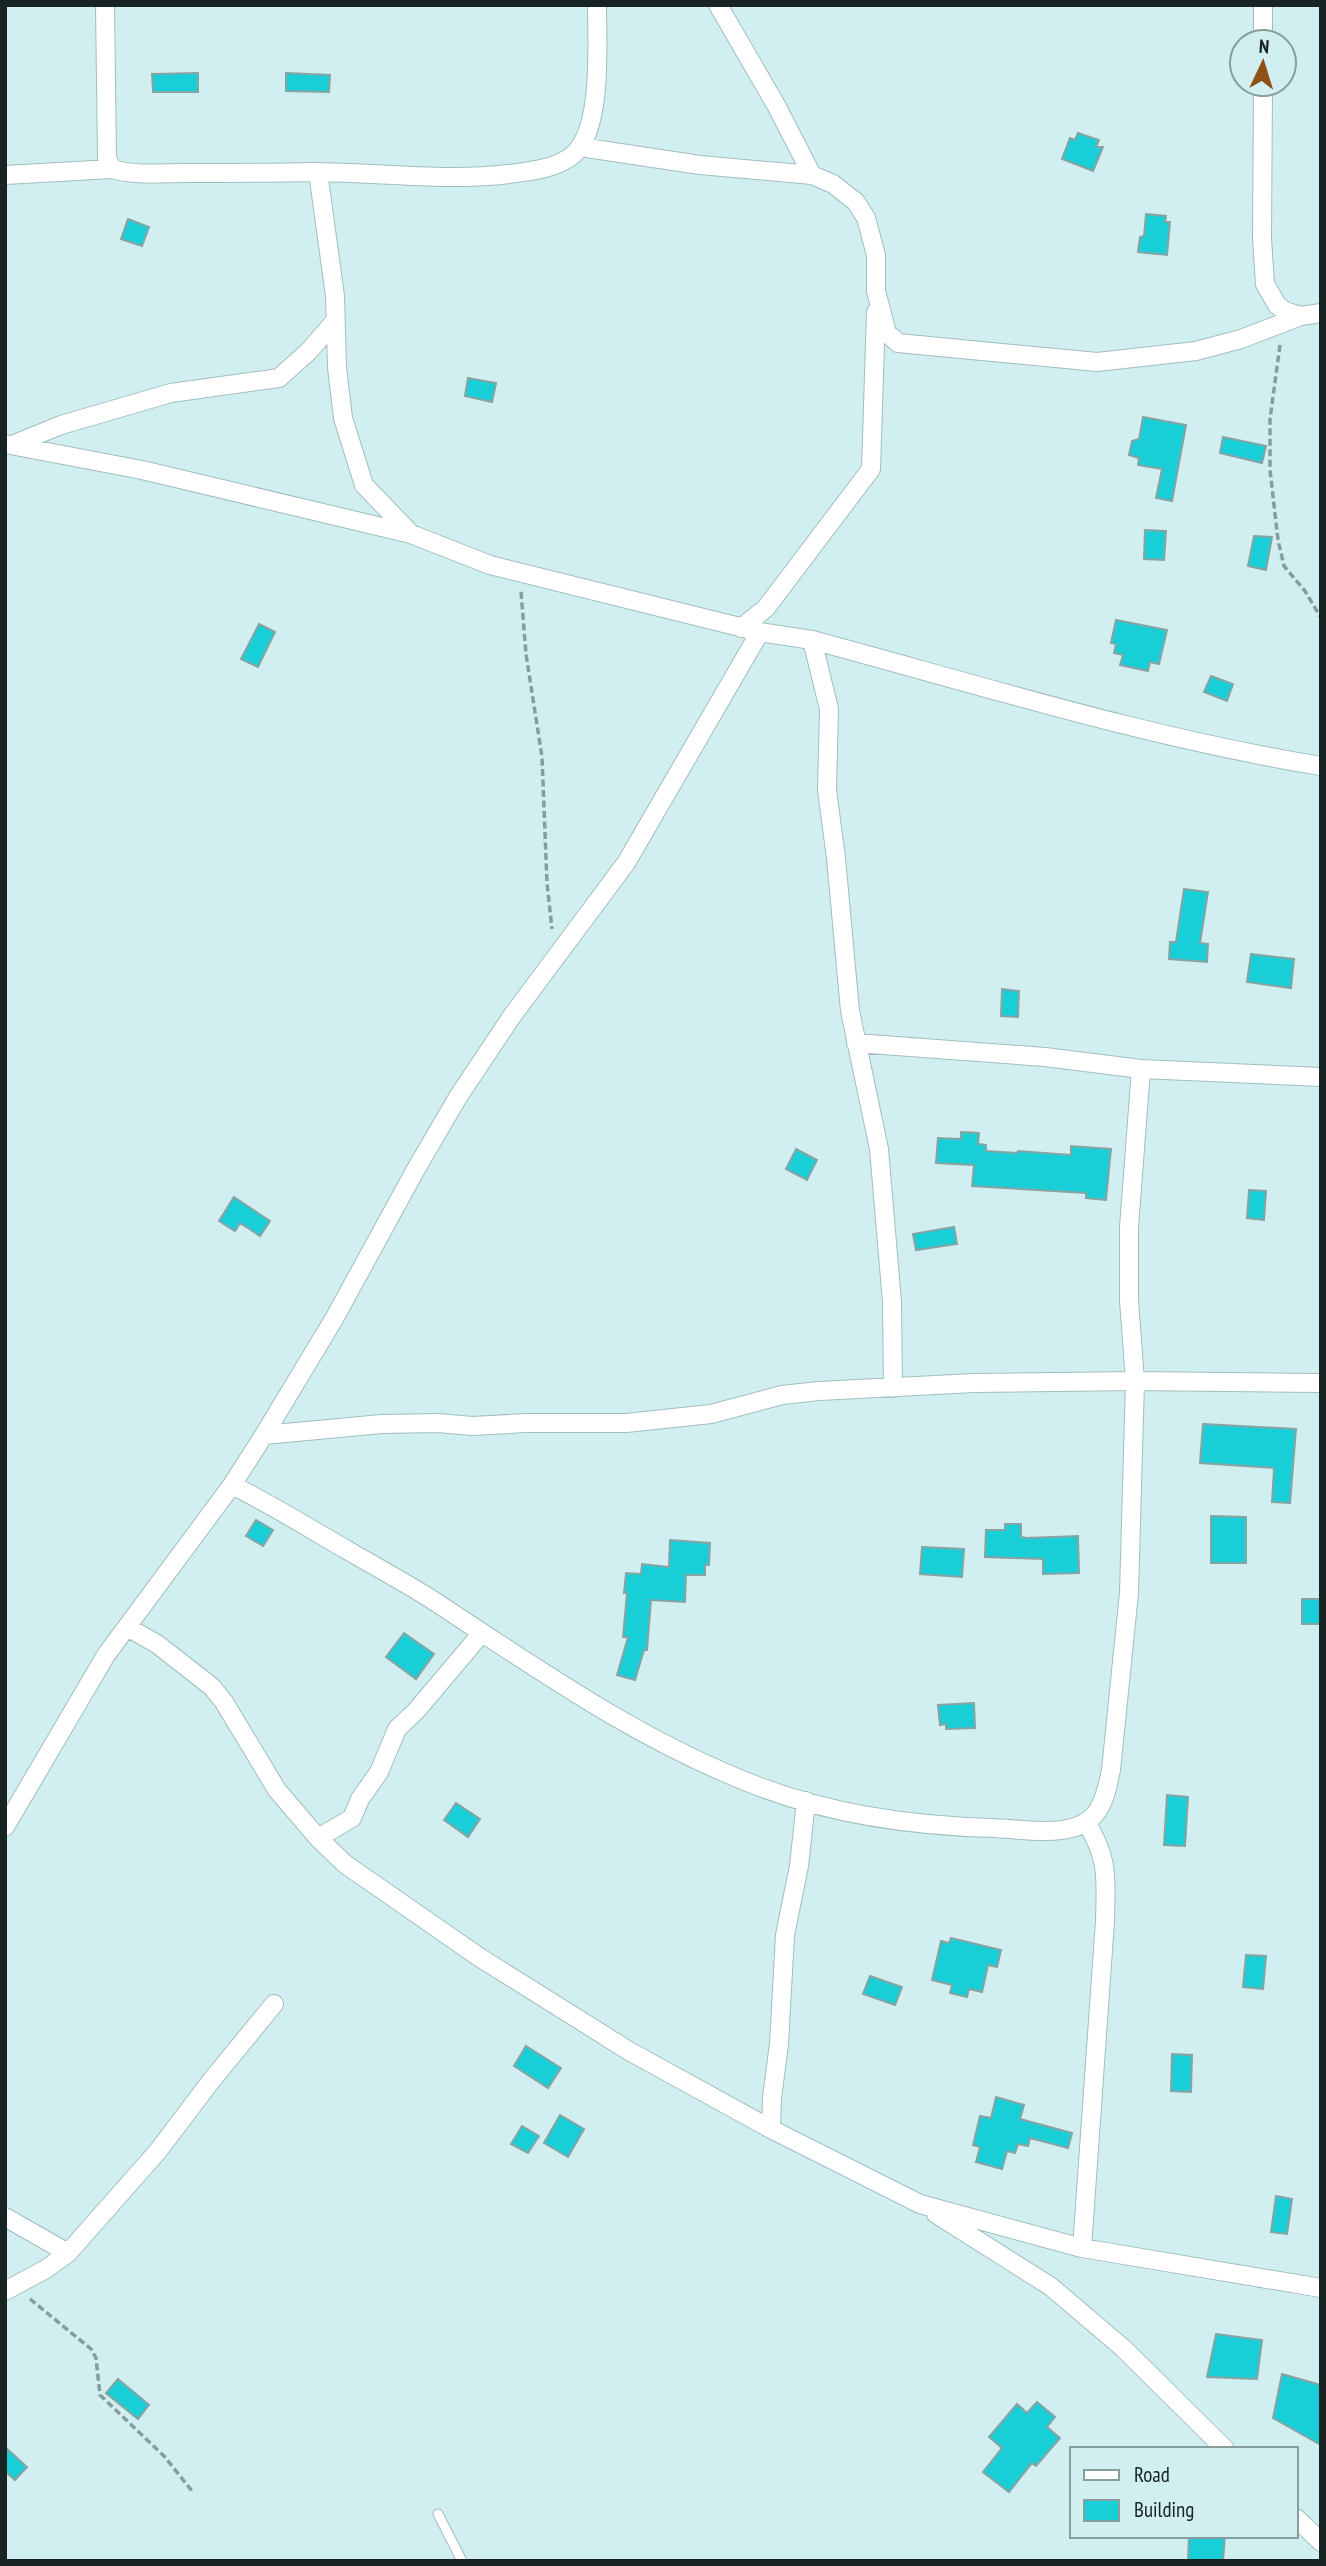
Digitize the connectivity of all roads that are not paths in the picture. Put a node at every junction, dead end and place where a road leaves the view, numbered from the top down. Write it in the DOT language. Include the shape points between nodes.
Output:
graph roads {
  1 [pos="105,5"];
  2 [pos="597,5"];
  3 [pos="718,5"];
  4 [pos="1263,5"];
  5 [pos="1263,28"];
  6 [pos="1263,98"];
  7 [pos="580,148"];
  8 [pos="112,169"];
  9 [pos="318,172"];
  10 [pos="5,175"];
  11 [pos="812,175"];
  12 [pos="876,291"];
  13 [pos="1321,313"];
  14 [pos="1292,319"];
  15 [pos="335,321"];
  16 [pos="8,445"];
  17 [pos="411,534"];
  18 [pos="741,628"];
  19 [pos="760,632"];
  20 [pos="812,640"];
  21 [pos="1321,766"];
  22 [pos="856,1043"];
  23 [pos="1141,1069"];
  24 [pos="1321,1077"];
  25 [pos="1135,1381"];
  26 [pos="1321,1383"];
  27 [pos="893,1388"];
  28 [pos="264,1435"];
  29 [pos="232,1485"];
  30 [pos="127,1627"];
  31 [pos="481,1634"];
  32 [pos="806,1801"];
  33 [pos="1086,1822"];
  34 [pos="5,1827"];
  35 [pos="318,1838"];
  36 [pos="274,2004"];
  37 [pos="771,2129"];
  38 [pos="920,2204"];
  39 [pos="5,2217"];
  40 [pos="1082,2248"];
  41 [pos="68,2253"];
  42 [pos="1321,2288"];
  43 [pos="10,2289"];
  44 [pos="1223,2447"];
  45 [pos="438,2514"];
  46 [pos="1298,2520"];
  47 [pos="1321,2542"];
  48 [pos="463,2561"];
  1 -- 8 [label="street" via="107,158"];
  2 -- 7 [label="street" via="595,93"];
  3 -- 11 [label="street"];
  4 -- 5 [label="street"];
  6 -- 14 [label="street" via="1265,285 1276,305"];
  7 -- 9 [label="street" via="564,162 507,174"];
  7 -- 11 [label="street"];
  8 -- 9 [label="street" via="142,173"];
  8 -- 10 [label="street"];
  9 -- 15 [label="street"];
  11 -- 12 [label="street" via="833,184 863,211 876,255"];
  12 -- 14 [label="street" via="887,333 898,343 1097,362 1196,351"];
  12 -- 18 [label="street" via="871,469 766,608"];
  13 -- 14 [label="street"];
  15 -- 16 [label="street" via="279,378 171,393"];
  15 -- 17 [label="street" via="343,418 364,485"];
  16 -- 17 [label="street" via="142,470"];
  17 -- 18 [label="street" via="490,565"];
  18 -- 19 [label="street"];
  19 -- 20 [label="street"];
  19 -- 28 [label="street" via="626,863 458,1097"];
  20 -- 21 [label="street" via="1138,728"];
  20 -- 22 [label="street" via="829,709 827,790"];
  22 -- 23 [label="street"];
  22 -- 27 [label="street" via="880,1160 892,1302"];
  23 -- 24 [label="street"];
  23 -- 25 [label="street" via="1128,1250"];
  25 -- 26 [label="street"];
  25 -- 27 [label="street"];
  25 -- 33 [label="street" via="1129,1593 1111,1770 1104,1798"];
  27 -- 28 [label="street" via="782,1395 711,1414 626,1423 382,1424"];
  28 -- 29 [label="street"];
  29 -- 30 [label="street"];
  29 -- 31 [label="street" via="432,1600"];
  30 -- 34 [label="street" via="85,1688"];
  30 -- 35 [label="street" via="212,1687 277,1790"];
  31 -- 32 [label="street" via="666,1746"];
  31 -- 35 [label="street" via="397,1729 352,1818"];
  32 -- 33 [label="street" via="879,1819 962,1827 1056,1830"];
  32 -- 37 [label="street" via="785,1935"];
  33 -- 40 [label="street" via="1099,1843 1106,1881"];
  35 -- 37 [label="street" via="345,1864 479,1957 629,2051"];
  36 -- 41 [label="street" via="158,2151"];
  37 -- 38 [label="street"];
  38 -- 40 [label="street"];
  38 -- 44 [label="street" via="1050,2286 1123,2348"];
  39 -- 41 [label="street"];
  40 -- 42 [label="street"];
  41 -- 43 [label="street"];
  45 -- 48 [label="lane"];
  46 -- 47 [label="street"];
}
